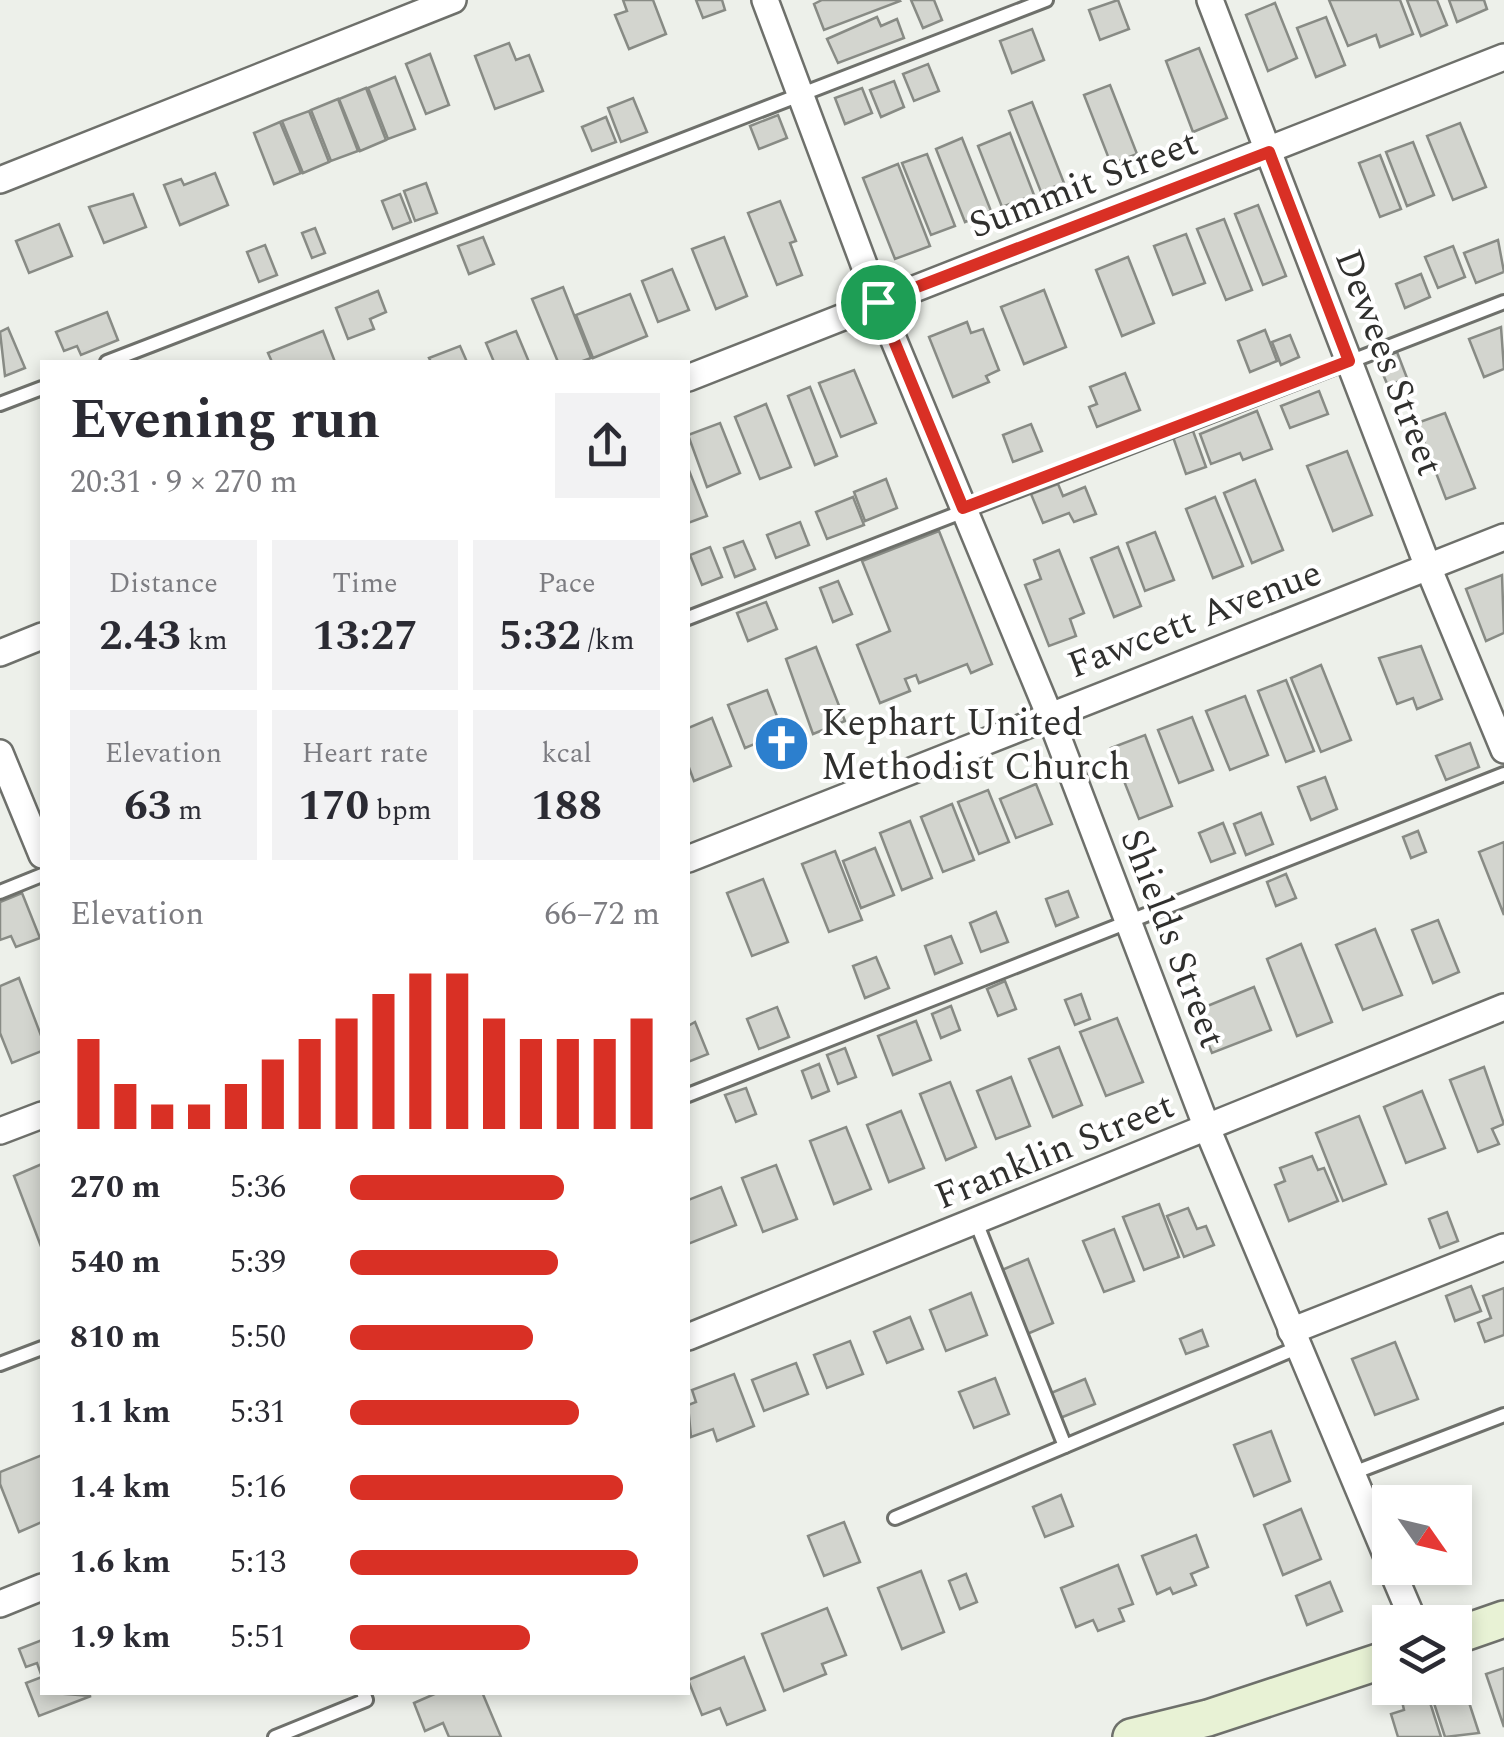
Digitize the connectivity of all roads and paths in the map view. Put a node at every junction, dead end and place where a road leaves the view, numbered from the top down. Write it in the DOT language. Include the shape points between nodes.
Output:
graph roads {
  1 [pos="453,0"];
  2 [pos="765,0"];
  3 [pos="1046,0"];
  4 [pos="1210,0"];
  5 [pos="1504,56"];
  6 [pos="800,93"];
  7 [pos="1269,152"];
  8 [pos="0,180"];
  9 [pos="878,302"];
  10 [pos="1504,302"];
  11 [pos="112,360"];
  12 [pos="1349,361"];
  13 [pos="690,377"];
  14 [pos="40,389"];
  15 [pos="0,404"];
  16 [pos="963,508"];
  17 [pos="1504,537"];
  18 [pos="1428,567"];
  19 [pos="690,617"];
  20 [pos="40,637"];
  21 [pos="0,653"];
  22 [pos="1049,714"];
  23 [pos="1504,750"];
  24 [pos="0,753"];
  25 [pos="1504,774"];
  26 [pos="40,851"];
  27 [pos="690,858"];
  28 [pos="40,876"];
  29 [pos="0,892"];
  30 [pos="1128,922"];
  31 [pos="1504,1007"];
  32 [pos="690,1095"];
  33 [pos="40,1116"];
  34 [pos="1207,1128"];
  35 [pos="0,1131"];
  36 [pos="976,1222"];
  37 [pos="1504,1247"];
  38 [pos="690,1336"];
  39 [pos="1295,1339"];
  40 [pos="40,1349"];
  41 [pos="0,1364"];
  42 [pos="1504,1414"];
  43 [pos="1064,1446"];
  44 [pos="1353,1473"];
  45 [pos="896,1518"];
  46 [pos="1372,1520"];
  47 [pos="40,1589"];
  48 [pos="0,1604"];
  49 [pos="1504,1620"];
  50 [pos="1472,1630"];
  51 [pos="1372,1664"];
  52 [pos="364,1695"];
  53 [pos="274,1737"];
  54 [pos="1131,1737"];
  1 -- 8 [label="street"];
  2 -- 6 [label="street, Shields Street"];
  3 -- 6 [label="lane"];
  4 -- 7 [label="street, Dewees Street"];
  5 -- 7 [label="street, Summit Street"];
  6 -- 9 [label="street, Shields Street"];
  6 -- 11 [label="lane"];
  7 -- 9 [label="street, Summit Street"];
  7 -- 12 [label="street, Dewees Street"];
  9 -- 13 [label="street, Summit Street"];
  9 -- 16 [label="street, Shields Street"];
  10 -- 12 [label="lane"];
  12 -- 16 [label="lane"];
  12 -- 18 [label="street, Dewees Street"];
  14 -- 15 [label="lane"];
  16 -- 19 [label="lane"];
  16 -- 22 [label="street, Shields Street"];
  17 -- 18 [label="street, Fawcett Avenue"];
  18 -- 22 [label="street, Fawcett Avenue"];
  18 -- 23 [label="street, Dewees Street"];
  20 -- 21 [label="street"];
  22 -- 27 [label="street, Fawcett Avenue"];
  22 -- 30 [label="street, Shields Street"];
  24 -- 26 [label="street"];
  25 -- 30 [label="lane"];
  28 -- 29 [label="lane"];
  30 -- 32 [label="lane"];
  30 -- 34 [label="street, Shields Street"];
  31 -- 34 [label="street, Franklin Street"];
  33 -- 35 [label="street"];
  34 -- 36 [label="street, Franklin Street"];
  34 -- 39 [label="street, Shields Street"];
  36 -- 38 [label="street, Franklin Street"];
  36 -- 43 [label="lane"];
  37 -- 39 [label="street"];
  39 -- 43 [label="lane"];
  39 -- 44 [label="street, Shields Street"];
  40 -- 41 [label="lane"];
  42 -- 44 [label="lane"];
  43 -- 45 [label="lane"];
  44 -- 46 [label="street, Shields Street"];
  47 -- 48 [label="street"];
  49 -- 50 [label="main road"];
  51 -- 54 [label="main road"];
  52 -- 53 [label="lane" via="366,1700"];
}
